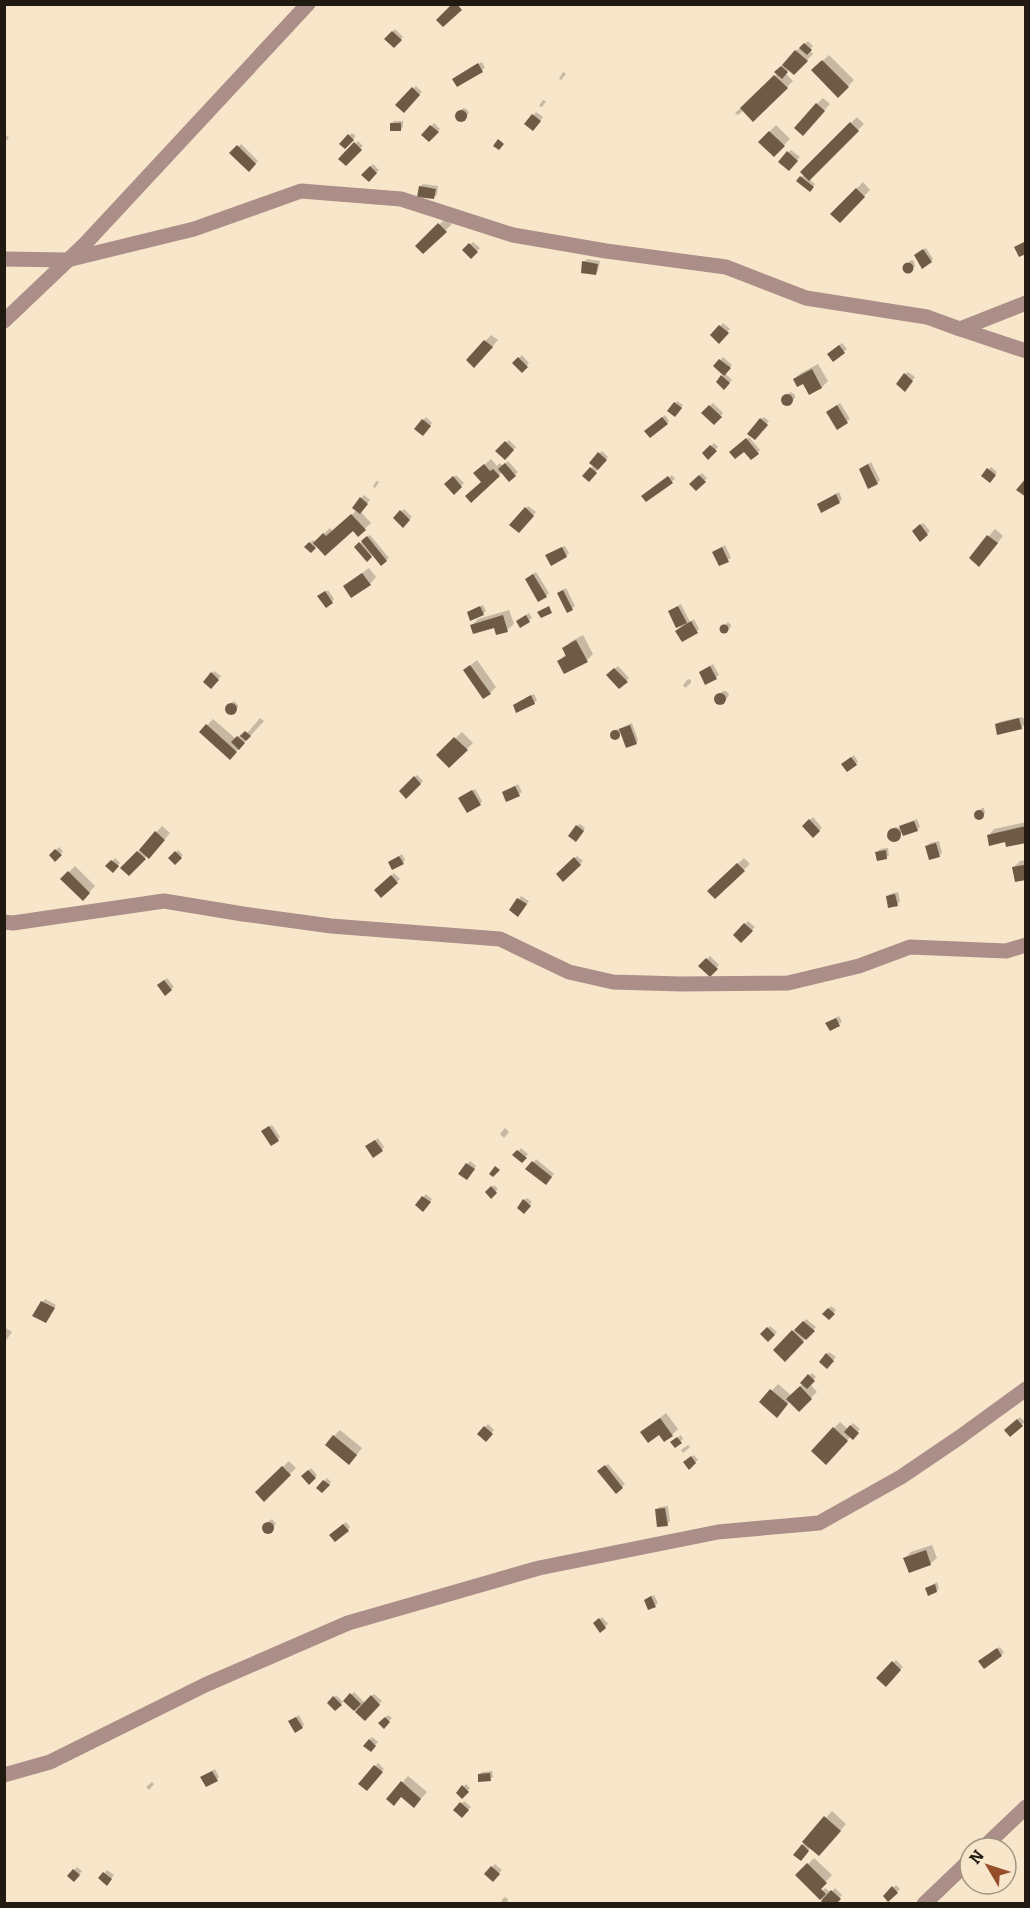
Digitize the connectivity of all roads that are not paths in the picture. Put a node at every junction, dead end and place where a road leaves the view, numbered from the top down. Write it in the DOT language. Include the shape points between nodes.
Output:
graph roads {
  1 [pos="308,4"];
  2 [pos="4,259"];
  3 [pos="68,260"];
  4 [pos="1026,303"];
  5 [pos="4,321"];
  6 [pos="960,329"];
  7 [pos="1026,351"];
  8 [pos="4,922"];
  9 [pos="1026,945"];
  10 [pos="1026,1389"];
  11 [pos="4,1776"];
  12 [pos="1026,1807"];
  13 [pos="995,1836"];
  14 [pos="958,1871"];
  15 [pos="924,1904"];
  1 -- 3 [label="street"];
  2 -- 3 [label="street"];
  3 -- 5 [label="street"];
  3 -- 6 [label="street" via="194,229 301,191 402,199 513,235 726,267 806,298 927,317"];
  4 -- 6 [label="street"];
  6 -- 7 [label="street"];
  8 -- 9 [label="street" via="164,901 331,926 500,939 568,972 613,982 681,984 788,983 859,966 910,947 1006,951"];
  10 -- 11 [label="street" via="901,1477 819,1523 718,1532 539,1568 348,1623 205,1685 50,1762"];
  12 -- 13 [label="street"];
  14 -- 15 [label="street"];
}
